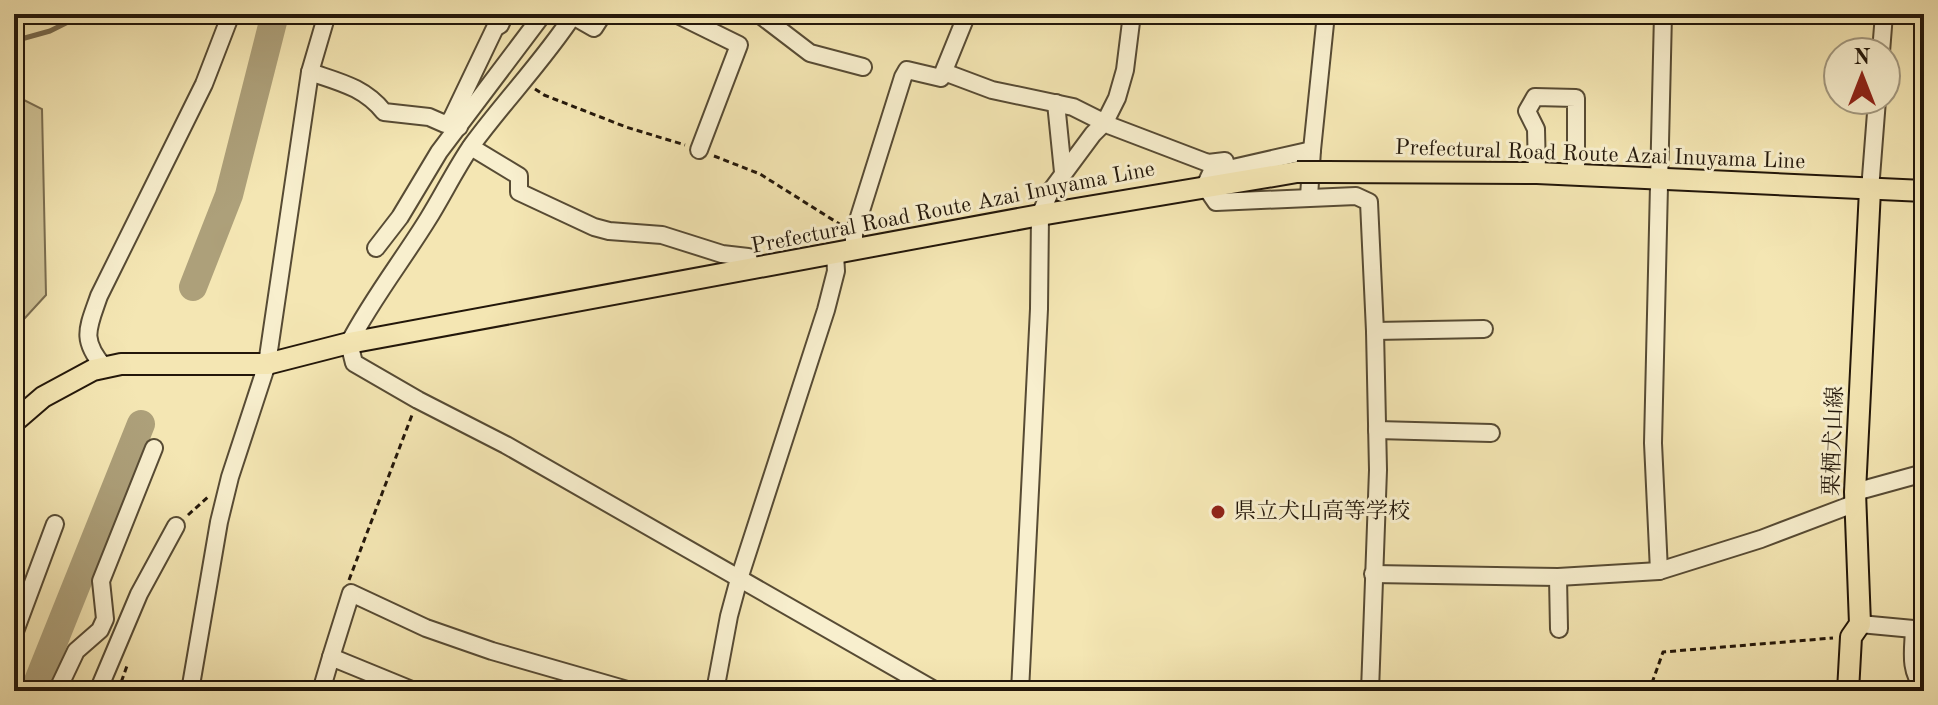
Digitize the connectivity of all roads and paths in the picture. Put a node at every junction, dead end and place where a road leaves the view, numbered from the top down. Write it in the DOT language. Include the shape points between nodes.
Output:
graph roads {
  1 [pos="231,14"];
  2 [pos="327,14"];
  3 [pos="543,14"];
  4 [pos="603,14"];
  5 [pos="676,14"];
  6 [pos="759,14"];
  7 [pos="967,14"];
  8 [pos="1132,14"];
  9 [pos="1326,14"];
  10 [pos="1663,14"];
  11 [pos="1884,14"];
  12 [pos="574,15"];
  13 [pos="502,20"];
  14 [pos="1882,36"];
  15 [pos="863,67"];
  16 [pos="310,72"];
  17 [pos="944,72"];
  18 [pos="1056,103"];
  19 [pos="1876,116"];
  20 [pos="1105,122"];
  21 [pos="455,123"];
  22 [pos="474,144"];
  23 [pos="699,150"];
  24 [pos="1312,150"];
  25 [pos="1253,162"];
  26 [pos="1063,172"];
  27 [pos="1537,173"];
  28 [pos="1576,176"];
  29 [pos="1658,178"];
  30 [pos="1205,186"];
  31 [pos="1870,190"];
  32 [pos="1924,191"];
  33 [pos="1309,197"];
  34 [pos="1040,215"];
  35 [pos="376,248"];
  36 [pos="844,252"];
  37 [pos="752,270"];
  38 [pos="1484,329"];
  39 [pos="1375,331"];
  40 [pos="349,343"];
  41 [pos="267,364"];
  42 [pos="104,367"];
  43 [pos="418,400"];
  44 [pos="14,422"];
  45 [pos="1377,430"];
  46 [pos="1491,433"];
  47 [pos="154,448"];
  48 [pos="1924,473"];
  49 [pos="230,477"];
  50 [pos="1856,497"];
  51 [pos="55,524"];
  52 [pos="176,526"];
  53 [pos="1659,571"];
  54 [pos="1373,574"];
  55 [pos="1558,577"];
  56 [pos="739,579"];
  57 [pos="351,593"];
  58 [pos="1559,629"];
  59 [pos="1856,630"];
  60 [pos="1919,630"];
  61 [pos="14,634"];
  62 [pos="331,657"];
  63 [pos="1652,683"];
  64 [pos="1924,688"];
  65 [pos="57,691"];
  66 [pos="98,691"];
  67 [pos="190,691"];
  68 [pos="321,691"];
  69 [pos="414,691"];
  70 [pos="631,691"];
  71 [pos="715,691"];
  72 [pos="936,691"];
  73 [pos="1020,691"];
  74 [pos="1370,691"];
  75 [pos="1848,691"];
  1 -- 42 [label="street" via="204,84 99,296 87,331 88,345"];
  2 -- 16 [label="street"];
  3 -- 21 [label="street"];
  4 -- 12 [label="street" via="594,28"];
  5 -- 23 [label="street" via="739,45"];
  6 -- 15 [label="street" via="810,53"];
  7 -- 17 [label="street"];
  8 -- 20 [label="street" via="1125,70"];
  9 -- 24 [label="street"];
  10 -- 29 [label="street"];
  11 -- 14 [label="street"];
  12 -- 22 [label="street"];
  13 -- 21 [label="street"];
  16 -- 21 [label="street" via="360,89 384,112"];
  16 -- 41 [label="street"];
  17 -- 18 [label="street" via="992,90"];
  17 -- 36 [label="street" via="941,78 907,70 903,77"];
  18 -- 20 [label="street"];
  18 -- 26 [label="street"];
  19 -- 31 [label="street"];
  20 -- 25 [label="street" via="1208,163"];
  20 -- 26 [label="street"];
  21 -- 22 [label="street"];
  21 -- 35 [label="street"];
  22 -- 37 [label="street" via="519,176 519,192 594,227 662,235 748,257"];
  22 -- 40 [label="street"];
  24 -- 25 [label="street"];
  24 -- 33 [label="street"];
  25 -- 30 [label="street" via="1211,173"];
  26 -- 34 [label="street"];
  27 -- 28 [label="main road, Prefectural Road Route Azai Inuyama Line"];
  27 -- 28 [label="street" via="1536,129 1527,111 1535,97 1576,98"];
  27 -- 30 [label="main road, Prefectural Road Route Azai Inuyama Line, bridge" via="1295,172"];
  28 -- 29 [label="main road, Prefectural Road Route Azai Inuyama Line"];
  29 -- 31 [label="main road, Prefectural Road Route Azai Inuyama Line"];
  29 -- 53 [label="street" via="1653,443"];
  30 -- 33 [label="street" via="1216,202"];
  30 -- 34 [label="main road, Prefectural Road Route Azai Inuyama Line"];
  31 -- 32 [label="main road, Prefectural Road Route Azai Inuyama Line"];
  31 -- 50 [label="main road, 栗栖犬山線"];
  33 -- 39 [label="street" via="1356,196 1369,202"];
  34 -- 36 [label="main road, Prefectural Road Route Azai Inuyama Line"];
  34 -- 73 [label="street"];
  36 -- 37 [label="main road, Prefectural Road Route Azai Inuyama Line"];
  36 -- 56 [label="street"];
  37 -- 40 [label="main road, Prefectural Road Route Azai Inuyama Line"];
  38 -- 39 [label="street"];
  39 -- 45 [label="street"];
  40 -- 41 [label="main road, Prefectural Road Route Azai Inuyama Line"];
  40 -- 43 [label="street" via="354,363"];
  41 -- 42 [label="main road, Prefectural Road Route Azai Inuyama Line"];
  41 -- 49 [label="street"];
  42 -- 44 [label="main road, Prefectural Road Route Azai Inuyama Line" via="43,397"];
  43 -- 56 [label="street"];
  43 -- 57 [label="path" via="347,587"];
  45 -- 46 [label="street"];
  45 -- 54 [label="street"];
  47 -- 65 [label="street" via="101,581 105,619 76,651"];
  48 -- 50 [label="street"];
  49 -- 52 [label="path"];
  49 -- 67 [label="street"];
  50 -- 53 [label="street" via="1761,539"];
  50 -- 59 [label="main road, 栗栖犬山線"];
  51 -- 61 [label="street"];
  52 -- 66 [label="street" via="139,594"];
  53 -- 55 [label="street"];
  54 -- 55 [label="street"];
  54 -- 74 [label="street"];
  55 -- 58 [label="street"];
  56 -- 71 [label="street"];
  56 -- 72 [label="street"];
  57 -- 62 [label="street"];
  57 -- 70 [label="street" via="426,628"];
  59 -- 60 [label="street"];
  59 -- 63 [label="path" via="1663,652"];
  59 -- 75 [label="main road, 栗栖犬山線"];
  60 -- 64 [label="street" via="1912,660"];
  62 -- 68 [label="street"];
  62 -- 69 [label="street"];
}
